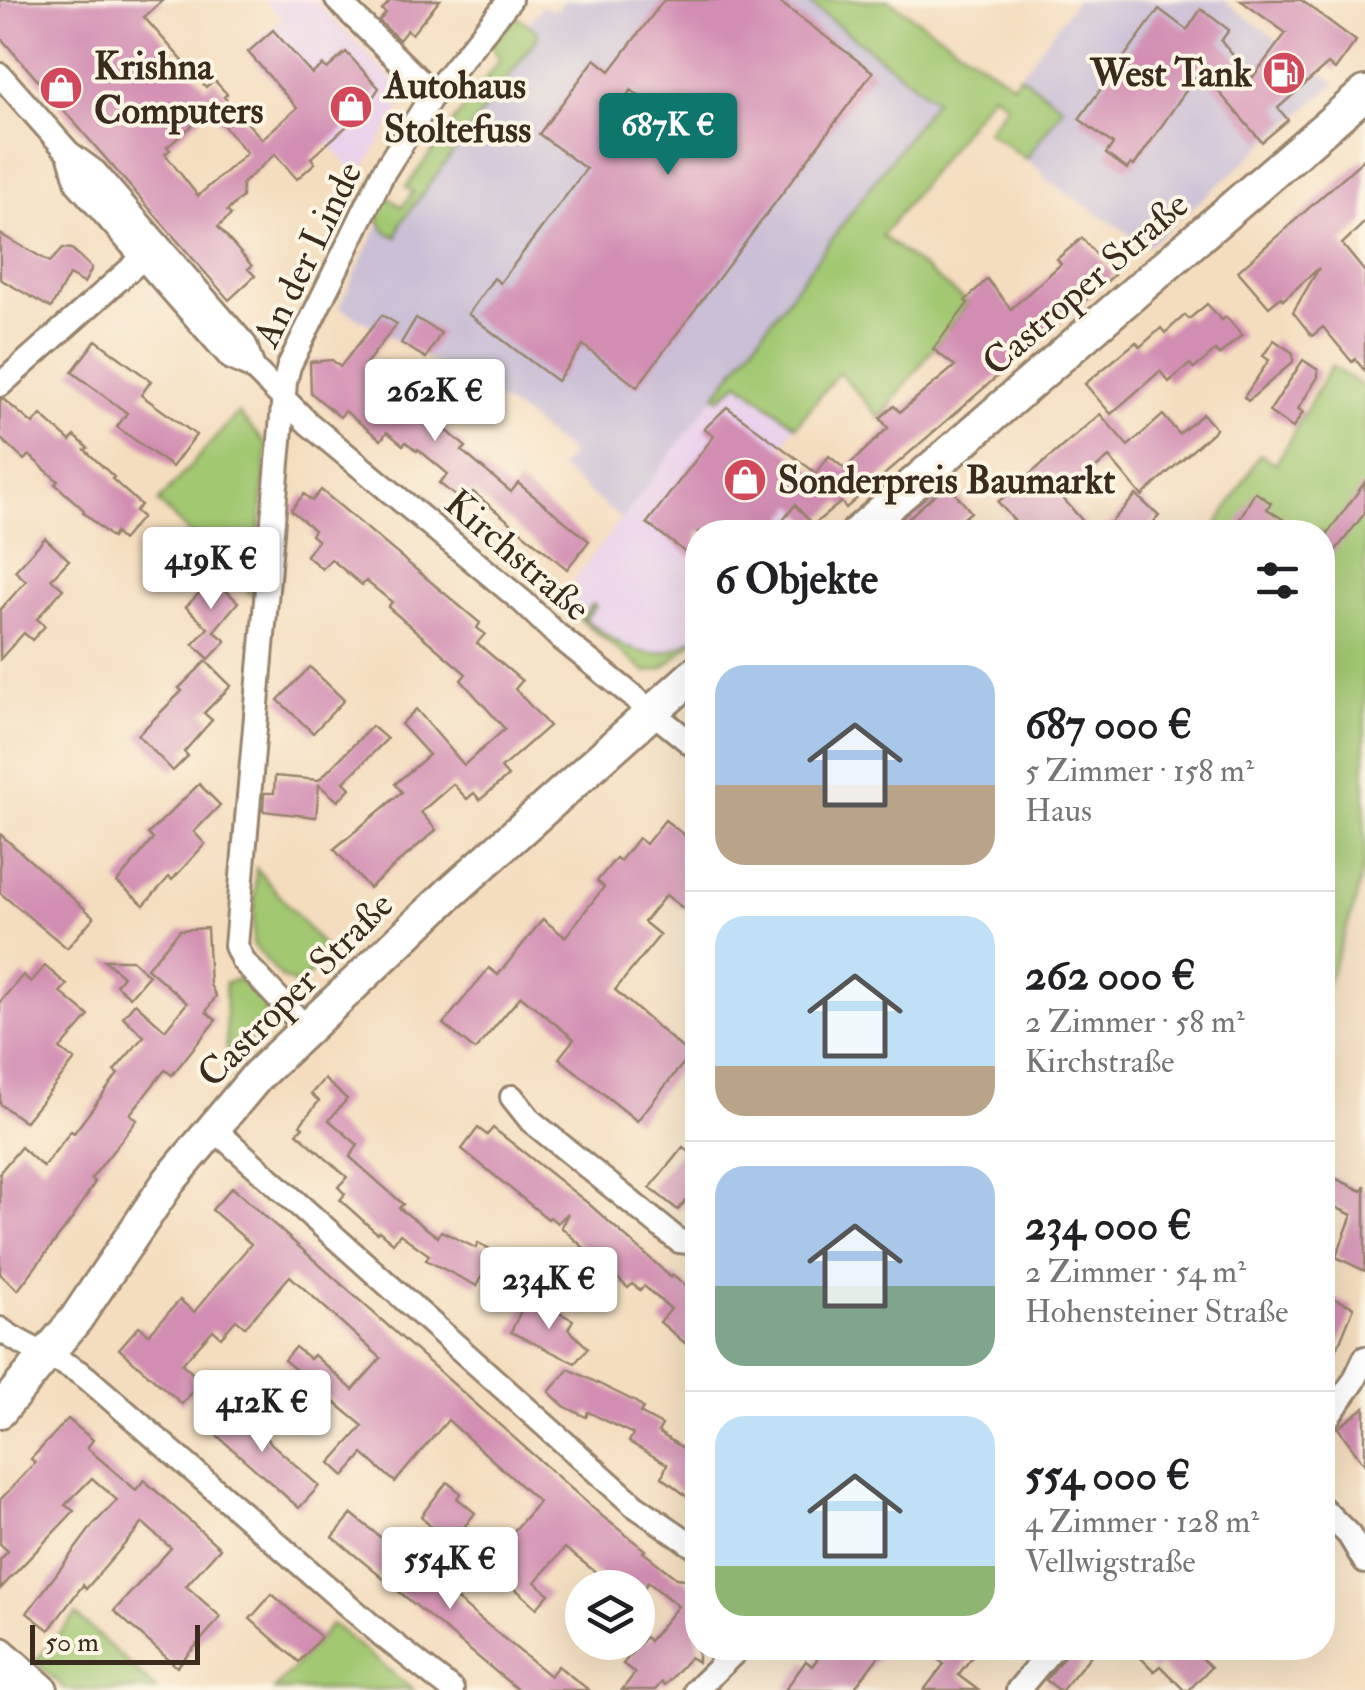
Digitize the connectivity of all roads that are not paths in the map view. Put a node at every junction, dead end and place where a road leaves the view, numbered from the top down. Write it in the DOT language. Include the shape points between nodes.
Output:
graph roads {
  1 [pos="337,0"];
  2 [pos="510,0"];
  3 [pos="0,74"];
  4 [pos="1365,93"];
  5 [pos="433,94"];
  6 [pos="151,251"];
  7 [pos="0,385"];
  8 [pos="282,398"];
  9 [pos="872,520"];
  10 [pos="685,682"];
  11 [pos="649,712"];
  12 [pos="685,739"];
  13 [pos="306,1028"];
  14 [pos="512,1097"];
  15 [pos="212,1127"];
  16 [pos="685,1242"];
  17 [pos="0,1329"];
  18 [pos="47,1355"];
  19 [pos="1365,1358"];
  20 [pos="1335,1407"];
  21 [pos="0,1411"];
  22 [pos="1335,1520"];
  23 [pos="1357,1539"];
  24 [pos="685,1540"];
  25 [pos="1365,1562"];
  26 [pos="0,1654"];
  27 [pos="727,1660"];
  28 [pos="1043,1660"];
  29 [pos="41,1690"];
  30 [pos="452,1690"];
  31 [pos="696,1690"];
  32 [pos="1018,1690"];
  1 -- 5 [label="street"];
  2 -- 5 [label="street, An der Linde"];
  3 -- 6 [label="street, Kirchstraße" via="69,153 78,184"];
  4 -- 9 [label="main road, Castroper Straße"];
  5 -- 8 [label="street, An der Linde" via="352,234 289,366"];
  6 -- 7 [label="street"];
  6 -- 8 [label="street, Kirchstraße" via="231,358 254,368"];
  8 -- 11 [label="street, Kirchstraße"];
  8 -- 13 [label="street, An der Linde" via="236,946 242,961"];
  10 -- 11 [label="main road, Castroper Straße"];
  11 -- 12 [label="street, Kirchstraße"];
  11 -- 13 [label="main road, Castroper Straße"];
  13 -- 15 [label="main road, Castroper Straße"];
  14 -- 16 [label="street" via="531,1120"];
  15 -- 18 [label="main road, Castroper Straße"];
  15 -- 24 [label="street" via="634,1505"];
  17 -- 18 [label="street"];
  18 -- 21 [label="main road, Castroper Straße"];
  18 -- 30 [label="street" via="87,1378"];
  19 -- 20 [label="street"];
  22 -- 23 [label="street"];
  23 -- 25 [label="street"];
  26 -- 29 [label="main road"];
  27 -- 31 [label="street"];
  28 -- 32 [label="street"];
}
